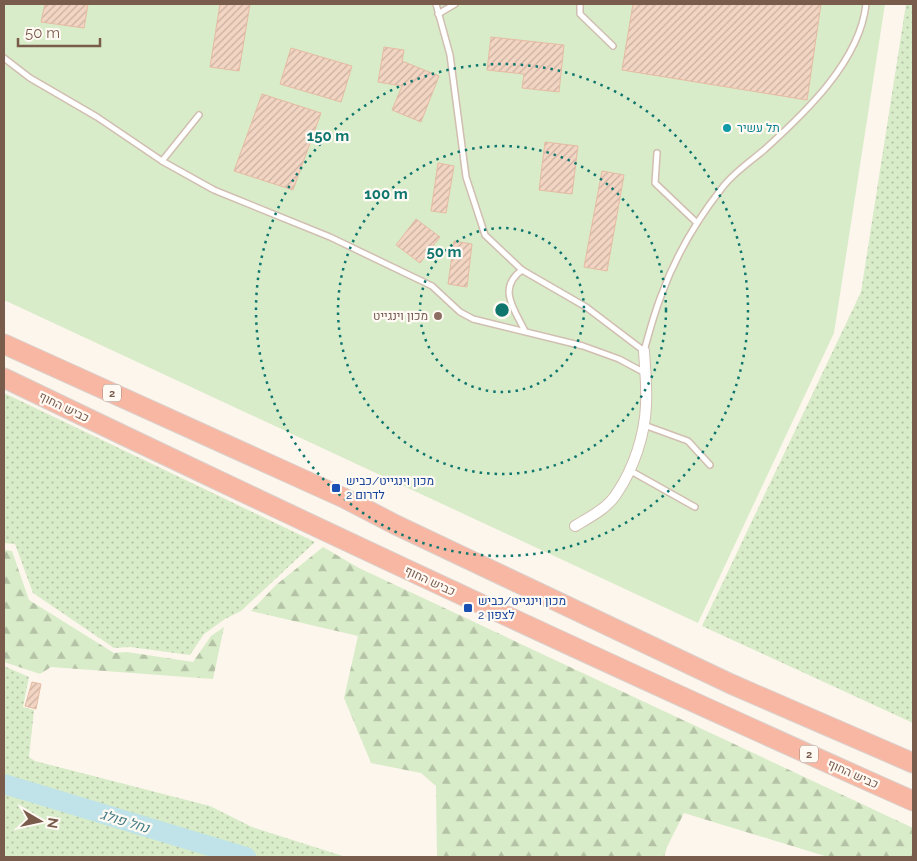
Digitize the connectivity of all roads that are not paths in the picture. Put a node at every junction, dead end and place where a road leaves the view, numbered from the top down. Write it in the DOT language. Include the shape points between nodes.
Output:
graph roads {
  1 [pos="436,4"];
  2 [pos="455,4"];
  3 [pos="580,4"];
  4 [pos="866,4"];
  5 [pos="438,14"];
  6 [pos="613,46"];
  7 [pos="4,58"];
  8 [pos="199,115"];
  9 [pos="657,153"];
  10 [pos="162,161"];
  11 [pos="696,223"];
  12 [pos="522,270"];
  13 [pos="525,331"];
  14 [pos="4,344"];
  15 [pos="644,351"];
  16 [pos="645,373"];
  17 [pos="4,378"];
  18 [pos="643,425"];
  19 [pos="710,466"];
  20 [pos="629,470"];
  21 [pos="696,507"];
  22 [pos="575,526"];
  23 [pos="913,764"];
  24 [pos="913,801"];
  1 -- 5 [label="lane"];
  2 -- 5 [label="lane"];
  3 -- 6 [label="lane" via="580,14"];
  4 -- 11 [label="lane" via="861,31 823,90 792,124 724,186"];
  5 -- 12 [label="lane" via="450,55 466,178 482,227 485,235"];
  7 -- 10 [label="lane" via="30,78 97,117"];
  8 -- 10 [label="lane"];
  9 -- 11 [label="lane" via="655,183"];
  10 -- 13 [label="lane" via="214,190 330,237 432,286 460,312 483,322"];
  11 -- 15 [label="lane" via="675,261"];
  12 -- 13 [label="lane" via="513,276 509,297"];
  12 -- 15 [label="lane" via="586,307"];
  13 -- 16 [label="lane" via="583,346"];
  14 -- 23 [label="highway, 2" via="344,498 731,684"];
  15 -- 16 [label="street"];
  16 -- 18 [label="street"];
  17 -- 24 [label="highway, כביש החוף / 2" via="704,708"];
  18 -- 19 [label="lane" via="688,441"];
  18 -- 20 [label="street"];
  20 -- 21 [label="lane"];
  20 -- 22 [label="street" via="617,494 597,513"];
}
